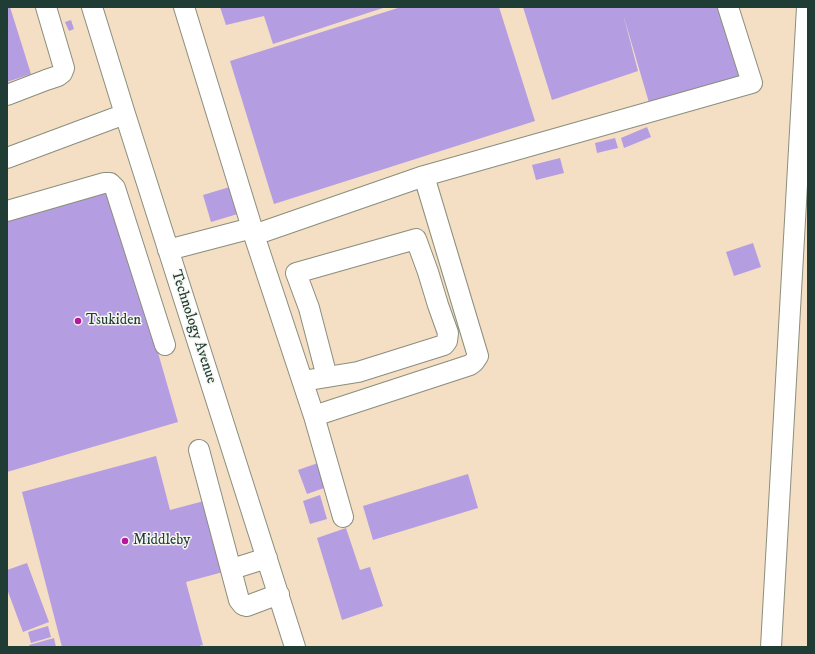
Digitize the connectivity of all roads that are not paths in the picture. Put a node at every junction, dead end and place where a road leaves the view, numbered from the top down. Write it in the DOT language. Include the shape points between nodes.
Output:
graph roads {
  1 [pos="46,7"];
  2 [pos="92,7"];
  3 [pos="184,7"];
  4 [pos="728,7"];
  5 [pos="807,7"];
  6 [pos="7,95"];
  7 [pos="125,114"];
  8 [pos="7,158"];
  9 [pos="424,176"];
  10 [pos="7,210"];
  11 [pos="253,232"];
  12 [pos="168,250"];
  13 [pos="165,345"];
  14 [pos="325,368"];
  15 [pos="300,373"];
  16 [pos="314,416"];
  17 [pos="199,450"];
  18 [pos="343,517"];
  19 [pos="267,558"];
  20 [pos="232,569"];
  21 [pos="279,594"];
  22 [pos="296,647"];
  23 [pos="770,647"];
  1 -- 6 [label="street" via="64,68 62,73"];
  2 -- 7 [label="street, Technology Avenue"];
  3 -- 11 [label="street"];
  4 -- 9 [label="street" via="752,83"];
  5 -- 23 [label="street"];
  7 -- 8 [label="street"];
  7 -- 12 [label="street, Technology Avenue"];
  9 -- 11 [label="street"];
  9 -- 16 [label="street" via="478,356 470,365"];
  10 -- 13 [label="street" via="104,183 115,188"];
  11 -- 12 [label="street"];
  11 -- 15 [label="street"];
  12 -- 19 [label="street, Technology Avenue"];
  14 -- 14 [label="street" via="358,372 444,345 448,333 416,239 296,273 309,308"];
  14 -- 15 [label="street"];
  15 -- 16 [label="street"];
  16 -- 18 [label="street"];
  17 -- 20 [label="street"];
  19 -- 20 [label="street"];
  19 -- 21 [label="street, Technology Avenue"];
  20 -- 21 [label="street" via="243,605 247,606"];
  21 -- 22 [label="street, Technology Avenue"];
}
